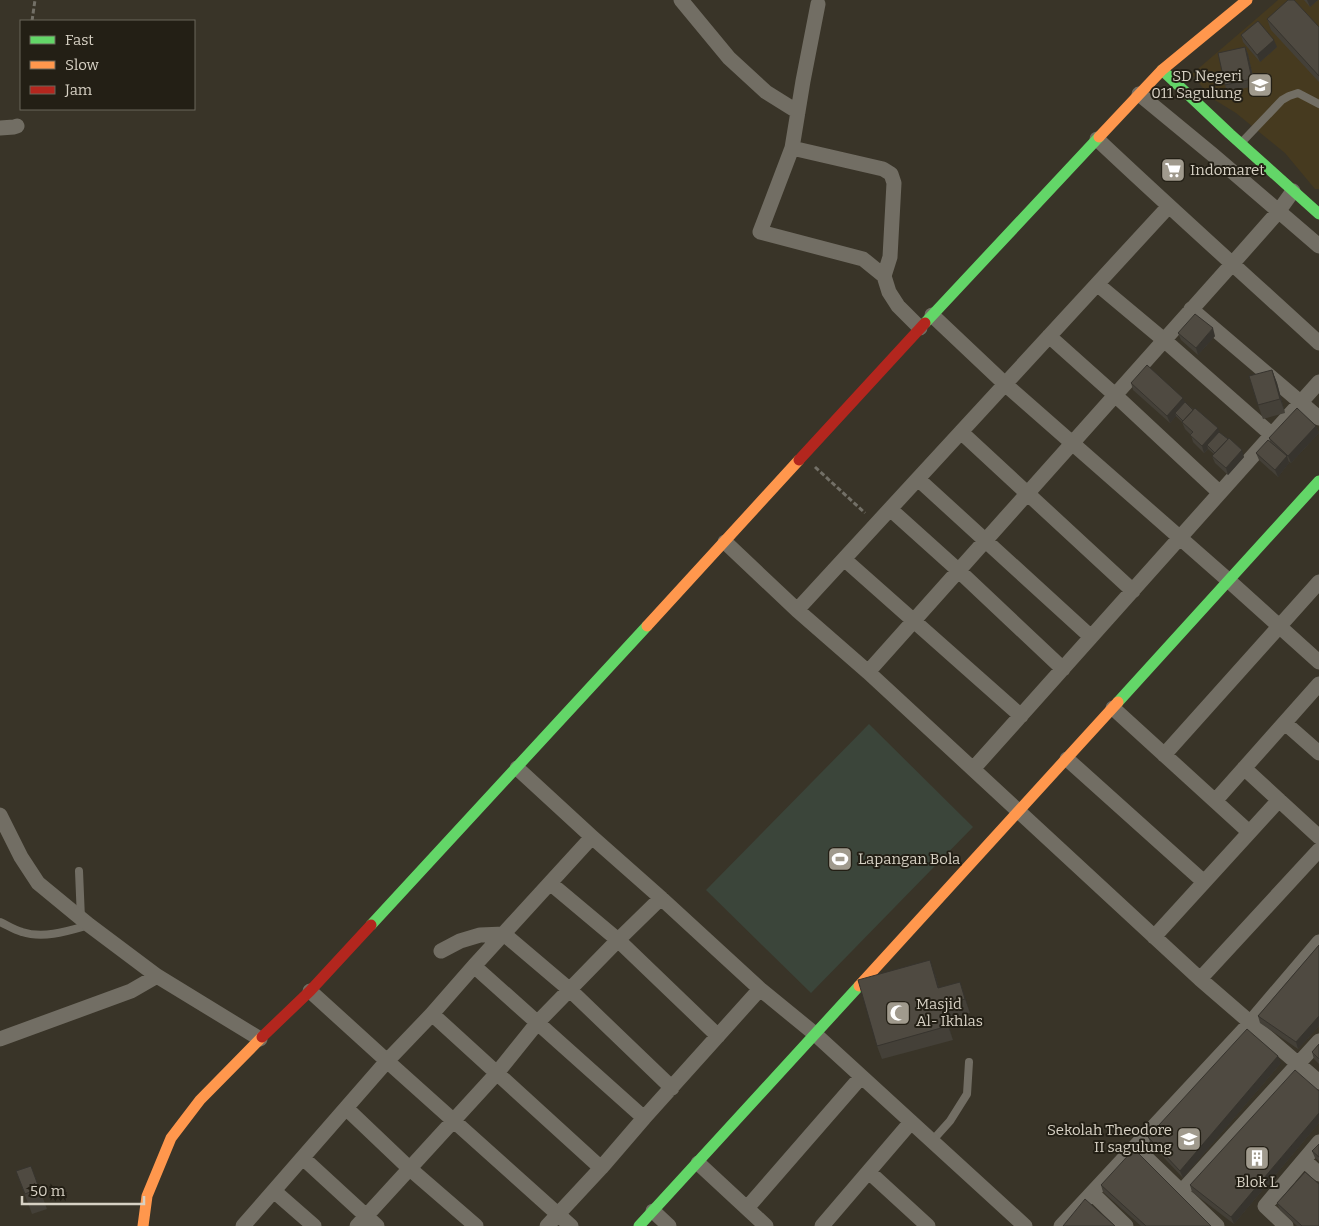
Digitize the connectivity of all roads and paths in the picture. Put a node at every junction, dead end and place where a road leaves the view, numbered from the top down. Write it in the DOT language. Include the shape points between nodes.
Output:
graph roads {
  1 [pos="35,0"];
  2 [pos="681,0"];
  3 [pos="1246,0"];
  4 [pos="818,4"];
  5 [pos="32,20"];
  6 [pos="1162,70"];
  7 [pos="1139,94"];
  8 [pos="1319,104"];
  9 [pos="798,112"];
  10 [pos="17,126"];
  11 [pos="0,128"];
  12 [pos="1235,138"];
  13 [pos="1097,139"];
  14 [pos="792,148"];
  15 [pos="1213,155"];
  16 [pos="1293,191"];
  17 [pos="1169,206"];
  18 [pos="1278,212"];
  19 [pos="1319,214"];
  20 [pos="1319,246"];
  21 [pos="1233,263"];
  22 [pos="884,276"];
  23 [pos="1097,284"];
  24 [pos="1191,309"];
  25 [pos="932,316"];
  26 [pos="920,328"];
  27 [pos="1049,336"];
  28 [pos="1164,340"];
  29 [pos="1319,343"];
  30 [pos="1319,382"];
  31 [pos="1006,384"];
  32 [pos="1115,395"];
  33 [pos="1302,402"];
  34 [pos="1319,418"];
  35 [pos="961,432"];
  36 [pos="1272,435"];
  37 [pos="1073,442"];
  38 [pos="803,456"];
  39 [pos="918,479"];
  40 [pos="1319,481"];
  41 [pos="1028,493"];
  42 [pos="1220,493"];
  43 [pos="890,509"];
  44 [pos="877,524"];
  45 [pos="1180,538"];
  46 [pos="986,540"];
  47 [pos="725,542"];
  48 [pos="844,559"];
  49 [pos="959,571"];
  50 [pos="1228,580"];
  51 [pos="1319,582"];
  52 [pos="1133,591"];
  53 [pos="797,610"];
  54 [pos="915,620"];
  55 [pos="1280,627"];
  56 [pos="1091,638"];
  57 [pos="1319,662"];
  58 [pos="1063,669"];
  59 [pos="868,672"];
  60 [pos="1319,684"];
  61 [pos="1113,708"];
  62 [pos="1021,716"];
  63 [pos="1285,722"];
  64 [pos="1319,753"];
  65 [pos="1164,755"];
  66 [pos="1067,759"];
  67 [pos="517,768"];
  68 [pos="1244,768"];
  69 [pos="973,769"];
  70 [pos="1279,800"];
  71 [pos="1215,801"];
  72 [pos="1020,811"];
  73 [pos="0,815"];
  74 [pos="1250,832"];
  75 [pos="592,837"];
  76 [pos="1319,837"];
  77 [pos="1319,850"];
  78 [pos="80,871"];
  79 [pos="1204,882"];
  80 [pos="550,883"];
  81 [pos="661,898"];
  82 [pos="0,922"];
  83 [pos="85,922"];
  84 [pos="504,934"];
  85 [pos="1154,937"];
  86 [pos="618,940"];
  87 [pos="1319,942"];
  88 [pos="441,951"];
  89 [pos="474,966"];
  90 [pos="158,976"];
  91 [pos="1200,979"];
  92 [pos="760,989"];
  93 [pos="570,990"];
  94 [pos="310,991"];
  95 [pos="432,1014"];
  96 [pos="538,1022"];
  97 [pos="1250,1023"];
  98 [pos="815,1034"];
  99 [pos="718,1036"];
  100 [pos="0,1038"];
  101 [pos="260,1039"];
  102 [pos="1319,1040"];
  103 [pos="387,1061"];
  104 [pos="969,1062"];
  105 [pos="1298,1063"];
  106 [pos="497,1073"];
  107 [pos="861,1077"];
  108 [pos="1319,1082"];
  109 [pos="672,1088"];
  110 [pos="346,1108"];
  111 [pos="644,1118"];
  112 [pos="453,1121"];
  113 [pos="911,1122"];
  114 [pos="932,1141"];
  115 [pos="1319,1142"];
  116 [pos="1135,1147"];
  117 [pos="303,1158"];
  118 [pos="1304,1160"];
  119 [pos="698,1163"];
  120 [pos="409,1168"];
  121 [pos="601,1168"];
  122 [pos="868,1172"];
  123 [pos="1319,1174"];
  124 [pos="274,1191"];
  125 [pos="1181,1192"];
  126 [pos="1092,1194"];
  127 [pos="746,1208"];
  128 [pos="653,1212"];
  129 [pos="557,1214"];
  130 [pos="367,1223"];
  131 [pos="826,1225"];
  132 [pos="143,1226"];
  133 [pos="243,1226"];
  134 [pos="314,1226"];
  135 [pos="476,1226"];
  136 [pos="547,1226"];
  137 [pos="572,1226"];
  138 [pos="640,1226"];
  139 [pos="669,1226"];
  140 [pos="766,1226"];
  141 [pos="928,1226"];
  142 [pos="1025,1226"];
  143 [pos="1061,1226"];
  144 [pos="1126,1226"];
  145 [pos="1218,1226"];
  146 [pos="1286,1226"];
  1 -- 5 [label="path"];
  2 -- 9 [label="street" via="729,58 766,92"];
  3 -- 6 [label="street"];
  4 -- 9 [label="street"];
  6 -- 7 [label="street"];
  6 -- 12 [label="street"];
  7 -- 13 [label="street"];
  7 -- 15 [label="street"];
  8 -- 12 [label="lane" via="1298,93 1288,96"];
  9 -- 14 [label="street"];
  10 -- 11 [label="street"];
  12 -- 15 [label="street"];
  12 -- 16 [label="street"];
  13 -- 17 [label="street"];
  13 -- 25 [label="street"];
  14 -- 22 [label="street" via="883,169 891,174 894,183 890,257"];
  14 -- 22 [label="street" via="761,233 863,259"];
  15 -- 18 [label="street"];
  16 -- 18 [label="street"];
  16 -- 19 [label="street"];
  17 -- 21 [label="street"];
  17 -- 23 [label="street"];
  18 -- 20 [label="street"];
  18 -- 21 [label="street"];
  21 -- 24 [label="street"];
  21 -- 29 [label="street"];
  22 -- 26 [label="street" via="898,306"];
  23 -- 27 [label="street"];
  23 -- 28 [label="street"];
  24 -- 28 [label="street"];
  24 -- 33 [label="street"];
  25 -- 26 [label="street"];
  25 -- 31 [label="street"];
  26 -- 38 [label="street"];
  27 -- 31 [label="street"];
  27 -- 32 [label="street"];
  28 -- 32 [label="street"];
  28 -- 36 [label="street"];
  30 -- 33 [label="street"];
  31 -- 35 [label="street"];
  31 -- 37 [label="street"];
  32 -- 37 [label="street"];
  32 -- 42 [label="street"];
  33 -- 34 [label="street"];
  33 -- 36 [label="street"];
  35 -- 39 [label="street"];
  35 -- 41 [label="street"];
  36 -- 42 [label="street"];
  37 -- 41 [label="street"];
  37 -- 45 [label="street"];
  38 -- 44 [label="path"];
  38 -- 47 [label="street"];
  39 -- 43 [label="street"];
  39 -- 46 [label="street"];
  40 -- 50 [label="street"];
  41 -- 46 [label="street"];
  41 -- 52 [label="street"];
  42 -- 45 [label="street"];
  43 -- 44 [label="street"];
  43 -- 49 [label="street"];
  44 -- 48 [label="street"];
  45 -- 50 [label="street"];
  45 -- 52 [label="street"];
  46 -- 49 [label="street"];
  46 -- 56 [label="street"];
  47 -- 53 [label="street"];
  47 -- 67 [label="street"];
  48 -- 53 [label="street"];
  48 -- 54 [label="street"];
  49 -- 54 [label="street"];
  49 -- 58 [label="street"];
  50 -- 55 [label="street"];
  50 -- 61 [label="street"];
  51 -- 55 [label="street"];
  52 -- 56 [label="street"];
  53 -- 59 [label="street"];
  54 -- 59 [label="street"];
  54 -- 62 [label="street"];
  55 -- 57 [label="street"];
  55 -- 65 [label="street"];
  56 -- 58 [label="street"];
  58 -- 62 [label="street"];
  59 -- 69 [label="street"];
  60 -- 63 [label="street"];
  61 -- 65 [label="street"];
  61 -- 66 [label="street"];
  62 -- 69 [label="street"];
  63 -- 64 [label="street"];
  63 -- 68 [label="street"];
  65 -- 71 [label="street"];
  66 -- 72 [label="street"];
  66 -- 79 [label="street"];
  67 -- 75 [label="street"];
  67 -- 94 [label="street"];
  68 -- 70 [label="street"];
  68 -- 71 [label="street"];
  69 -- 72 [label="street"];
  70 -- 74 [label="street"];
  70 -- 76 [label="street"];
  71 -- 74 [label="street"];
  72 -- 85 [label="street"];
  72 -- 98 [label="street"];
  73 -- 83 [label="street" via="38,883"];
  74 -- 79 [label="street"];
  75 -- 80 [label="street"];
  75 -- 81 [label="street"];
  77 -- 91 [label="street"];
  78 -- 83 [label="lane"];
  79 -- 85 [label="street"];
  80 -- 84 [label="street"];
  80 -- 86 [label="street"];
  81 -- 86 [label="street"];
  81 -- 92 [label="street"];
  82 -- 83 [label="lane" via="22,932 59,934"];
  83 -- 90 [label="street"];
  84 -- 88 [label="street" via="480,934"];
  84 -- 89 [label="street"];
  84 -- 93 [label="street"];
  85 -- 91 [label="street"];
  86 -- 93 [label="street"];
  86 -- 99 [label="street"];
  87 -- 97 [label="street"];
  89 -- 95 [label="street"];
  89 -- 96 [label="street"];
  90 -- 100 [label="street" via="132,991"];
  90 -- 101 [label="street"];
  91 -- 97 [label="street"];
  92 -- 98 [label="street"];
  92 -- 99 [label="street"];
  93 -- 96 [label="street"];
  93 -- 109 [label="street"];
  94 -- 101 [label="street"];
  94 -- 103 [label="street"];
  95 -- 103 [label="street"];
  95 -- 106 [label="street"];
  96 -- 106 [label="street"];
  96 -- 111 [label="street"];
  97 -- 105 [label="street"];
  97 -- 116 [label="street"];
  98 -- 107 [label="street"];
  98 -- 119 [label="street"];
  99 -- 109 [label="street"];
  101 -- 132 [label="street" via="200,1100 170,1138 147,1196"];
  102 -- 105 [label="street"];
  103 -- 110 [label="street"];
  103 -- 112 [label="street"];
  104 -- 114 [label="lane" via="967,1094"];
  105 -- 108 [label="street"];
  105 -- 125 [label="street"];
  106 -- 112 [label="street"];
  106 -- 121 [label="street"];
  107 -- 113 [label="street"];
  107 -- 127 [label="street"];
  109 -- 111 [label="street"];
  110 -- 117 [label="street"];
  110 -- 120 [label="street"];
  111 -- 121 [label="street"];
  112 -- 120 [label="street"];
  112 -- 129 [label="street"];
  113 -- 114 [label="street"];
  113 -- 122 [label="street"];
  114 -- 142 [label="street"];
  115 -- 118 [label="street"];
  116 -- 125 [label="street"];
  116 -- 126 [label="street"];
  117 -- 124 [label="street"];
  117 -- 130 [label="street"];
  118 -- 123 [label="street"];
  118 -- 146 [label="street" via="1265,1206"];
  119 -- 127 [label="street"];
  119 -- 128 [label="street"];
  120 -- 130 [label="street"];
  120 -- 135 [label="street"];
  121 -- 129 [label="street"];
  122 -- 131 [label="street"];
  122 -- 141 [label="street"];
  124 -- 133 [label="street"];
  124 -- 134 [label="street"];
  125 -- 145 [label="street"];
  126 -- 143 [label="street"];
  126 -- 144 [label="street"];
  127 -- 140 [label="street"];
  128 -- 138 [label="street"];
  128 -- 139 [label="street"];
  129 -- 136 [label="street"];
  129 -- 137 [label="street"];
}
